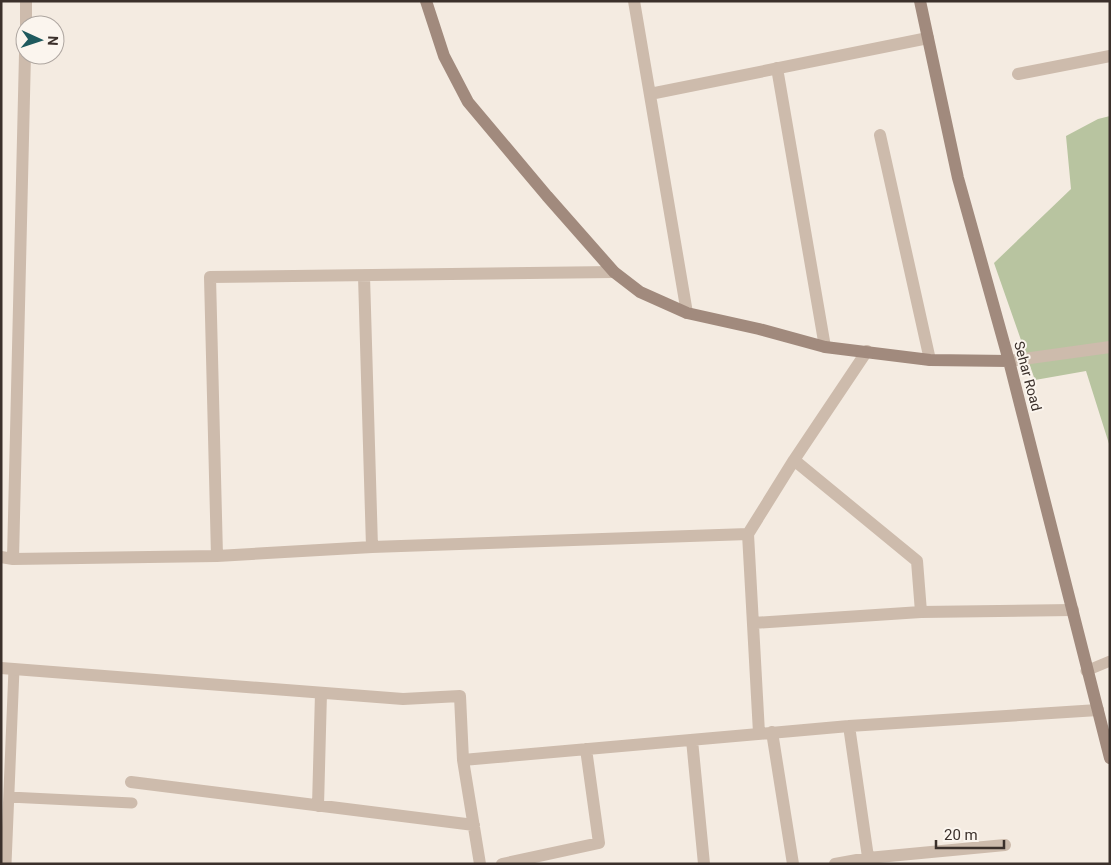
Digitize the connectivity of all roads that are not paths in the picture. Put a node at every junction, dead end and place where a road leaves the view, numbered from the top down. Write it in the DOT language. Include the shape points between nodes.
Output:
graph roads {
  1 [pos="26,1"];
  2 [pos="426,1"];
  3 [pos="634,1"];
  4 [pos="920,1"];
  5 [pos="26,15"];
  6 [pos="928,38"];
  7 [pos="1110,56"];
  8 [pos="25,65"];
  9 [pos="777,68"];
  10 [pos="1018,74"];
  11 [pos="650,94"];
  12 [pos="880,135"];
  13 [pos="614,272"];
  14 [pos="364,276"];
  15 [pos="687,313"];
  16 [pos="825,347"];
  17 [pos="1110,347"];
  18 [pos="867,351"];
  19 [pos="930,360"];
  20 [pos="1010,361"];
  21 [pos="794,460"];
  22 [pos="748,534"];
  23 [pos="372,547"];
  24 [pos="217,556"];
  25 [pos="7,558"];
  26 [pos="1073,610"];
  27 [pos="921,612"];
  28 [pos="753,623"];
  29 [pos="1110,661"];
  30 [pos="1,668"];
  31 [pos="14,670"];
  32 [pos="1086,670"];
  33 [pos="321,693"];
  34 [pos="1098,710"];
  35 [pos="848,726"];
  36 [pos="772,732"];
  37 [pos="759,734"];
  38 [pos="692,740"];
  39 [pos="586,749"];
  40 [pos="1110,758"];
  41 [pos="463,760"];
  42 [pos="131,782"];
  43 [pos="9,797"];
  44 [pos="132,803"];
  45 [pos="318,806"];
  46 [pos="474,825"];
  47 [pos="1006,845"];
  48 [pos="868,861"];
  49 [pos="6,864"];
  50 [pos="480,864"];
  51 [pos="502,864"];
  52 [pos="704,864"];
  53 [pos="793,864"];
  54 [pos="835,864"];
  1 -- 5 [label="street"];
  2 -- 13 [label="street" via="444,56 468,102"];
  3 -- 11 [label="street"];
  4 -- 6 [label="street, Sehar Road"];
  6 -- 9 [label="street"];
  6 -- 20 [label="street, Sehar Road" via="958,178"];
  7 -- 10 [label="street"];
  8 -- 25 [label="street"];
  9 -- 11 [label="street"];
  9 -- 16 [label="street"];
  11 -- 15 [label="street"];
  12 -- 19 [label="street"];
  13 -- 14 [label="street"];
  13 -- 15 [label="street" via="640,292"];
  14 -- 23 [label="street"];
  14 -- 24 [label="street" via="210,277"];
  15 -- 16 [label="street"];
  16 -- 18 [label="street"];
  17 -- 20 [label="street"];
  18 -- 19 [label="street"];
  18 -- 21 [label="street"];
  19 -- 20 [label="street"];
  20 -- 26 [label="street, Sehar Road"];
  21 -- 22 [label="street"];
  21 -- 27 [label="street" via="917,561"];
  22 -- 23 [label="street"];
  22 -- 28 [label="street"];
  23 -- 24 [label="street"];
  24 -- 25 [label="street"];
  26 -- 27 [label="street"];
  26 -- 32 [label="street, Sehar Road"];
  27 -- 28 [label="street"];
  28 -- 37 [label="street"];
  29 -- 32 [label="lane"];
  30 -- 31 [label="street"];
  31 -- 33 [label="street"];
  31 -- 43 [label="lane"];
  32 -- 34 [label="street, Sehar Road"];
  33 -- 41 [label="street" via="403,699 460,696"];
  33 -- 45 [label="street"];
  34 -- 35 [label="street"];
  34 -- 40 [label="street, Sehar Road"];
  35 -- 36 [label="street"];
  35 -- 48 [label="street"];
  36 -- 37 [label="street"];
  36 -- 53 [label="street"];
  37 -- 38 [label="street"];
  38 -- 39 [label="street"];
  38 -- 52 [label="street"];
  39 -- 41 [label="street"];
  39 -- 51 [label="street" via="599,843"];
  41 -- 46 [label="street"];
  42 -- 45 [label="street"];
  43 -- 44 [label="lane"];
  43 -- 49 [label="lane"];
  45 -- 46 [label="street"];
  46 -- 50 [label="street"];
  47 -- 48 [label="street"];
  48 -- 54 [label="street"];
}
